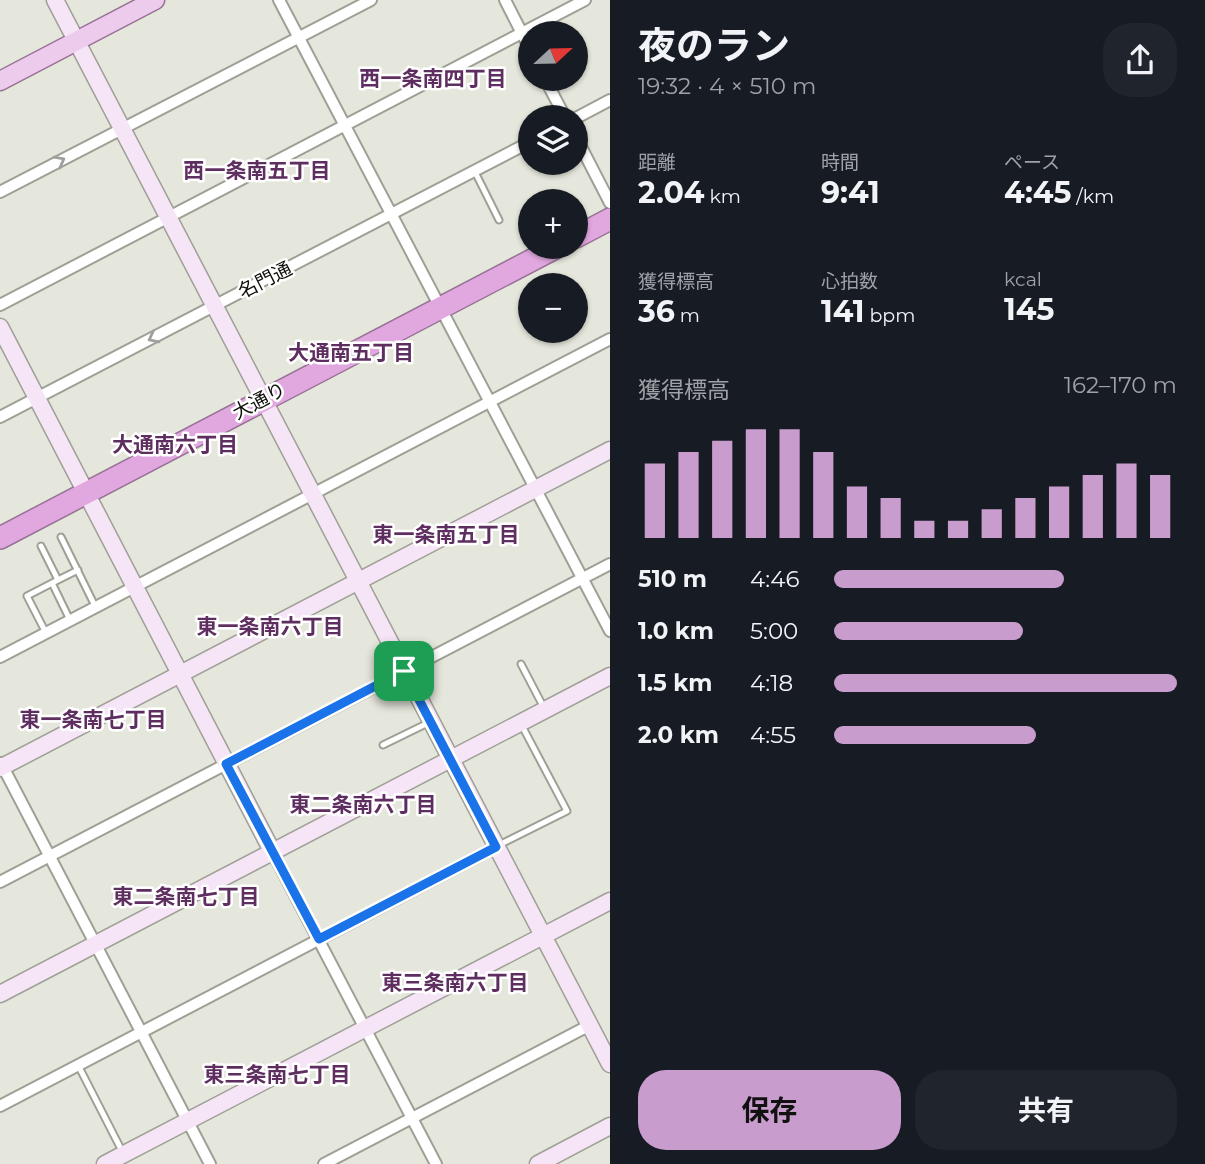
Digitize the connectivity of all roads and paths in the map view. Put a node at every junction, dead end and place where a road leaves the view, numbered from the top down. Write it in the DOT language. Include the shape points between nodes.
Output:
graph roads {
  1 [pos="55,0"];
  2 [pos="155,0"];
  3 [pos="279,0"];
  4 [pos="371,0"];
  5 [pos="505,0"];
  6 [pos="585,0"];
  7 [pos="545,21"];
  8 [pos="518,25"];
  9 [pos="518,35"];
  10 [pos="298,38"];
  11 [pos="76,41"];
  12 [pos="0,81"];
  13 [pos="610,100"];
  14 [pos="588,112"];
  15 [pos="347,126"];
  16 [pos="121,128"];
  17 [pos="518,149"];
  18 [pos="588,160"];
  19 [pos="475,172"];
  20 [pos="0,192"];
  21 [pos="610,203"];
  22 [pos="392,215"];
  23 [pos="168,219"];
  24 [pos="610,219"];
  25 [pos="499,220"];
  26 [pos="588,231"];
  27 [pos="534,259"];
  28 [pos="0,305"];
  29 [pos="214,307"];
  30 [pos="440,307"];
  31 [pos="0,327"];
  32 [pos="610,339"];
  33 [pos="37,397"];
  34 [pos="263,399"];
  35 [pos="489,401"];
  36 [pos="0,417"];
  37 [pos="610,450"];
  38 [pos="535,489"];
  39 [pos="86,493"];
  40 [pos="313,494"];
  41 [pos="61,537"];
  42 [pos="0,538"];
  43 [pos="41,546"];
  44 [pos="610,564"];
  45 [pos="78,570"];
  46 [pos="582,578"];
  47 [pos="358,580"];
  48 [pos="55,582"];
  49 [pos="135,587"];
  50 [pos="96,607"];
  51 [pos="70,620"];
  52 [pos="610,631"];
  53 [pos="46,633"];
  54 [pos="0,657"];
  55 [pos="521,664"];
  56 [pos="404,671"];
  57 [pos="180,674"];
  58 [pos="610,676"];
  59 [pos="545,710"];
  60 [pos="430,722"];
  61 [pos="520,723"];
  62 [pos="383,746"];
  63 [pos="450,760"];
  64 [pos="226,764"];
  65 [pos="1,765"];
  66 [pos="496,847"];
  67 [pos="272,851"];
  68 [pos="50,856"];
  69 [pos="0,882"];
  70 [pos="610,901"];
  71 [pos="543,936"];
  72 [pos="319,939"];
  73 [pos="96,945"];
  74 [pos="0,994"];
  75 [pos="590,1025"];
  76 [pos="365,1028"];
  77 [pos="141,1032"];
  78 [pos="610,1064"];
  79 [pos="78,1065"];
  80 [pos="0,1106"];
  81 [pos="412,1118"];
  82 [pos="187,1121"];
  83 [pos="610,1126"];
  84 [pos="124,1154"];
  85 [pos="105,1164"];
  86 [pos="210,1164"];
  87 [pos="324,1164"];
  88 [pos="436,1164"];
  89 [pos="538,1164"];
  1 -- 11 [label="street"];
  2 -- 11 [label="main road"];
  3 -- 10 [label="street"];
  4 -- 10 [label="street"];
  5 -- 8 [label="street"];
  6 -- 7 [label="street"];
  9 -- 15 [label="street"];
  10 -- 15 [label="street"];
  10 -- 16 [label="street"];
  11 -- 12 [label="main road"];
  11 -- 16 [label="street"];
  13 -- 14 [label="street"];
  15 -- 22 [label="street"];
  15 -- 23 [label="street"];
  20 -- 16 [label="street, one-way"];
  16 -- 23 [label="street"];
  17 -- 19 [label="street, 名門通"];
  18 -- 21 [label="street"];
  19 -- 22 [label="street, 名門通"];
  19 -- 25 [label="lane"];
  22 -- 29 [label="street, 名門通"];
  22 -- 30 [label="street"];
  23 -- 28 [label="street"];
  23 -- 29 [label="street"];
  24 -- 26 [label="highway"];
  27 -- 30 [label="highway, 大通り"];
  29 -- 33 [label="street, 名門通, one-way"];
  29 -- 34 [label="street"];
  30 -- 34 [label="highway, 大通り"];
  30 -- 35 [label="street"];
  31 -- 33 [label="street"];
  32 -- 35 [label="street"];
  33 -- 36 [label="street, 名門通"];
  33 -- 39 [label="street"];
  34 -- 39 [label="highway, 大通り"];
  34 -- 40 [label="street"];
  35 -- 38 [label="street"];
  35 -- 40 [label="street"];
  37 -- 38 [label="street"];
  38 -- 46 [label="street"];
  38 -- 47 [label="street"];
  39 -- 42 [label="highway, 大通り"];
  39 -- 49 [label="street"];
  40 -- 47 [label="street"];
  40 -- 49 [label="street"];
  41 -- 45 [label="lane"];
  43 -- 48 [label="lane"];
  44 -- 46 [label="street"];
  45 -- 48 [label="lane"];
  45 -- 50 [label="lane"];
  46 -- 52 [label="street"];
  46 -- 56 [label="street"];
  47 -- 56 [label="street"];
  47 -- 57 [label="street"];
  48 -- 51 [label="lane"];
  48 -- 53 [label="lane" via="27,596"];
  49 -- 50 [label="street"];
  49 -- 57 [label="street"];
  50 -- 51 [label="street"];
  51 -- 53 [label="street"];
  53 -- 54 [label="street"];
  55 -- 59 [label="lane"];
  56 -- 60 [label="street"];
  56 -- 64 [label="street"];
  57 -- 64 [label="street"];
  57 -- 65 [label="street"];
  58 -- 59 [label="street"];
  59 -- 61 [label="street"];
  60 -- 62 [label="lane"];
  60 -- 63 [label="street"];
  61 -- 63 [label="street"];
  61 -- 66 [label="lane" via="568,811"];
  63 -- 66 [label="street"];
  63 -- 67 [label="street"];
  64 -- 67 [label="street"];
  64 -- 68 [label="street"];
  65 -- 68 [label="street"];
  66 -- 71 [label="street"];
  66 -- 72 [label="street"];
  67 -- 72 [label="street"];
  67 -- 73 [label="street"];
  68 -- 69 [label="street"];
  68 -- 73 [label="street"];
  70 -- 71 [label="street"];
  71 -- 75 [label="street"];
  71 -- 76 [label="street"];
  72 -- 76 [label="street"];
  72 -- 77 [label="street"];
  73 -- 74 [label="street"];
  73 -- 77 [label="street"];
  75 -- 78 [label="street"];
  75 -- 81 [label="street"];
  76 -- 81 [label="street"];
  76 -- 82 [label="street"];
  77 -- 79 [label="street"];
  77 -- 82 [label="street"];
  79 -- 80 [label="street"];
  79 -- 84 [label="lane"];
  81 -- 87 [label="street"];
  81 -- 88 [label="street"];
  82 -- 84 [label="street"];
  82 -- 86 [label="street"];
  83 -- 89 [label="street"];
  84 -- 85 [label="street"];
}
